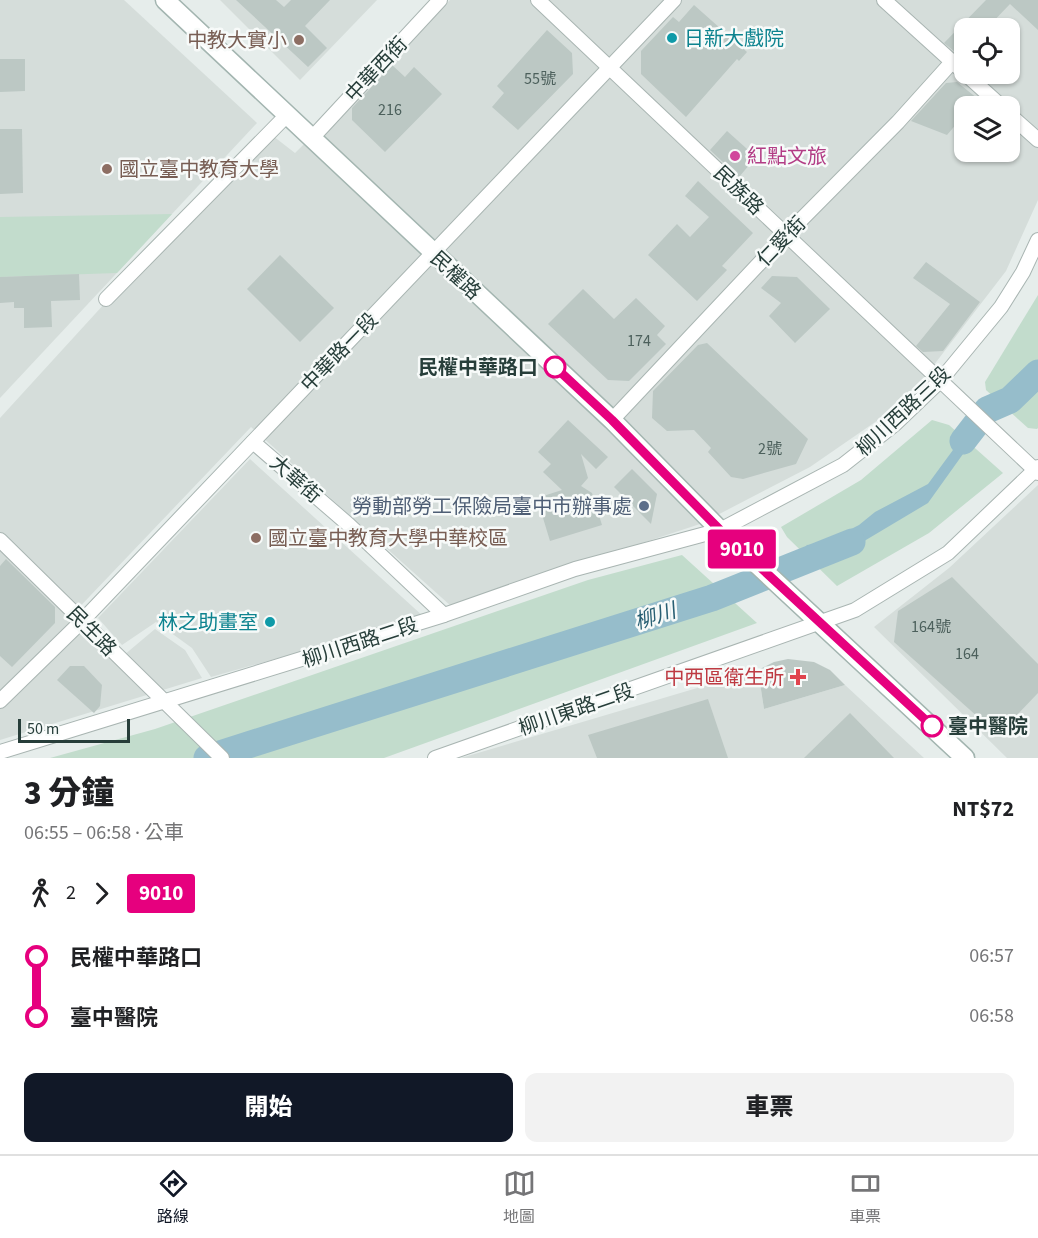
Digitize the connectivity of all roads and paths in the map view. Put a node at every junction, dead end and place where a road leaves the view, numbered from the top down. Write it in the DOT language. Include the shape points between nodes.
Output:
graph roads {
  1 [pos="165,0"];
  2 [pos="440,0"];
  3 [pos="538,0"];
  4 [pos="674,0"];
  5 [pos="884,0"];
  6 [pos="951,62"];
  7 [pos="608,69"];
  8 [pos="990,96"];
  9 [pos="287,115"];
  10 [pos="1020,124"];
  11 [pos="312,138"];
  12 [pos="1038,140"];
  13 [pos="786,235"];
  14 [pos="1038,240"];
  15 [pos="432,254"];
  16 [pos="106,299"];
  17 [pos="940,381"];
  18 [pos="612,420"];
  19 [pos="253,442"];
  20 [pos="1037,470"];
  21 [pos="720,530"];
  22 [pos="0,540"];
  23 [pos="444,615"];
  24 [pos="82,620"];
  25 [pos="817,622"];
  26 [pos="0,701"];
  27 [pos="164,701"];
  28 [pos="0,752"];
  29 [pos="222,758"];
  30 [pos="435,758"];
  31 [pos="965,758"];
  1 -- 9 [label="main road, 民權路"];
  2 -- 11 [label="street, 中華西街"];
  3 -- 7 [label="street, 民族路"];
  4 -- 7 [label="street, 中華路一段"];
  5 -- 6 [label="street"];
  6 -- 8 [label="street"];
  6 -- 13 [label="street, 仁愛街" via="898,122"];
  7 -- 13 [label="street, 民族路"];
  7 -- 15 [label="street, 中華路一段"];
  9 -- 11 [label="main road, 民權路"];
  9 -- 16 [label="street"];
  10 -- 12 [label="street"];
  11 -- 15 [label="main road, 民權路"];
  13 -- 17 [label="street, 民族路"];
  13 -- 18 [label="street, 仁愛街"];
  14 -- 17 [label="street, 柳川西路三段" via="1000,307"];
  15 -- 18 [label="main road, 民權路"];
  15 -- 19 [label="street, 中華路一段"];
  17 -- 20 [label="street, 民族路"];
  17 -- 21 [label="street, 柳川西路三段" via="895,424 843,465"];
  18 -- 21 [label="main road, 民權路"];
  19 -- 23 [label="street, 大華街"];
  19 -- 24 [label="street, 中華路一段"];
  20 -- 25 [label="street, 柳川東路二段" via="948,553 855,610"];
  21 -- 23 [label="street, 柳川西路二段" via="575,569"];
  21 -- 25 [label="main road, 民權路"];
  22 -- 24 [label="street, 民生路"];
  23 -- 27 [label="street, 柳川西路二段"];
  24 -- 26 [label="street, 中華路一段"];
  24 -- 27 [label="street, 民生路"];
  25 -- 30 [label="street, 柳川東路二段"];
  25 -- 31 [label="main road"];
  27 -- 28 [label="street, 柳川西路二段"];
  27 -- 29 [label="street, 民生路"];
}
